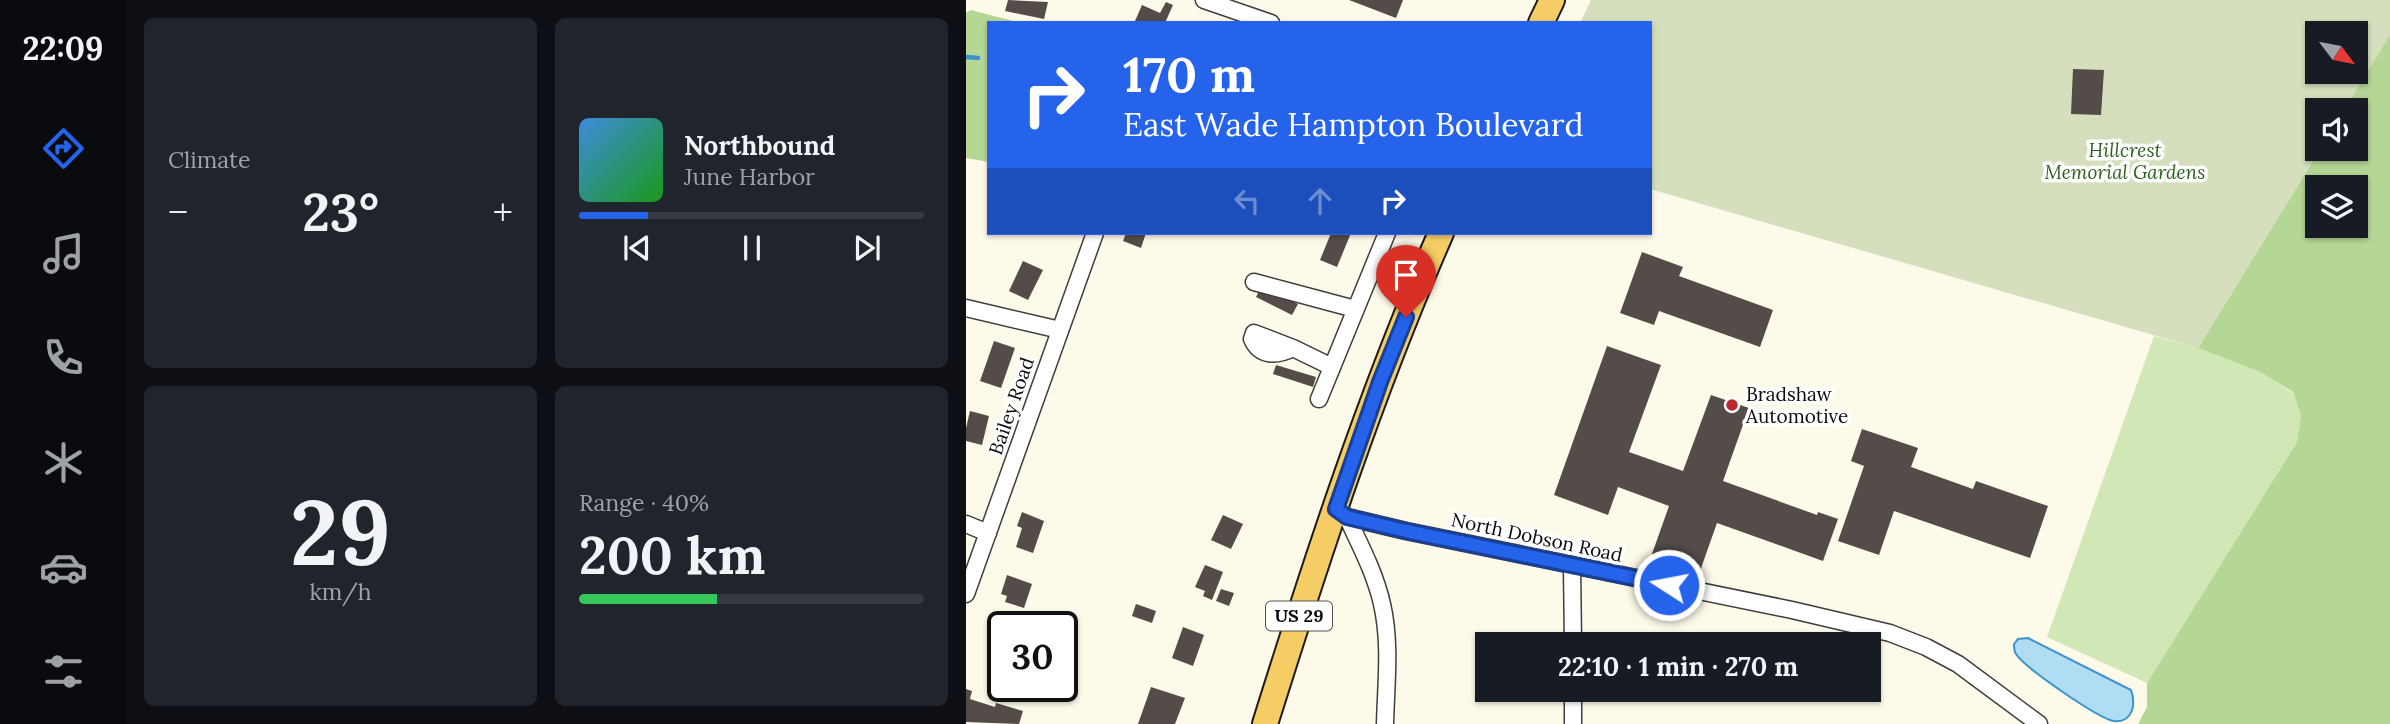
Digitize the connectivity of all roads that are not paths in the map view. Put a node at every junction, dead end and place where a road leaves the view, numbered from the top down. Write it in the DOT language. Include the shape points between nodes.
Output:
graph roads {
  1 [pos="1204,0"];
  2 [pos="1552,0"];
  3 [pos="1265,21"];
  4 [pos="1542,21"];
  5 [pos="1094,235"];
  6 [pos="1386,235"];
  7 [pos="1440,235"];
  8 [pos="1254,282"];
  9 [pos="966,308"];
  10 [pos="1355,309"];
  11 [pos="1060,330"];
  12 [pos="1293,348"];
  13 [pos="1332,367"];
  14 [pos="1319,399"];
  15 [pos="1342,513"];
  16 [pos="966,524"];
  17 [pos="988,533"];
  18 [pos="1572,566"];
  19 [pos="966,594"];
  20 [pos="1573,632"];
  21 [pos="1573,702"];
  22 [pos="1265,724"];
  23 [pos="1385,724"];
  24 [pos="1573,724"];
  25 [pos="2039,724"];
  1 -- 3 [label="street"];
  2 -- 4 [label="main road"];
  5 -- 11 [label="street, Bailey Road"];
  6 -- 10 [label="street"];
  7 -- 15 [label="main road, US 29" via="1380,382"];
  8 -- 10 [label="street"];
  9 -- 11 [label="street"];
  10 -- 13 [label="street"];
  11 -- 17 [label="street, Bailey Road"];
  12 -- 13 [label="street"];
  13 -- 14 [label="street"];
  15 -- 18 [label="street, North Dobson Road"];
  15 -- 22 [label="main road, US 29" via="1309,584"];
  15 -- 23 [label="street" via="1371,570 1382,604 1387,640"];
  16 -- 17 [label="street"];
  17 -- 19 [label="street, Bailey Road"];
  18 -- 20 [label="street"];
  18 -- 25 [label="street, North Dobson Road" via="1890,633 1958,664"];
  21 -- 24 [label="street"];
}
